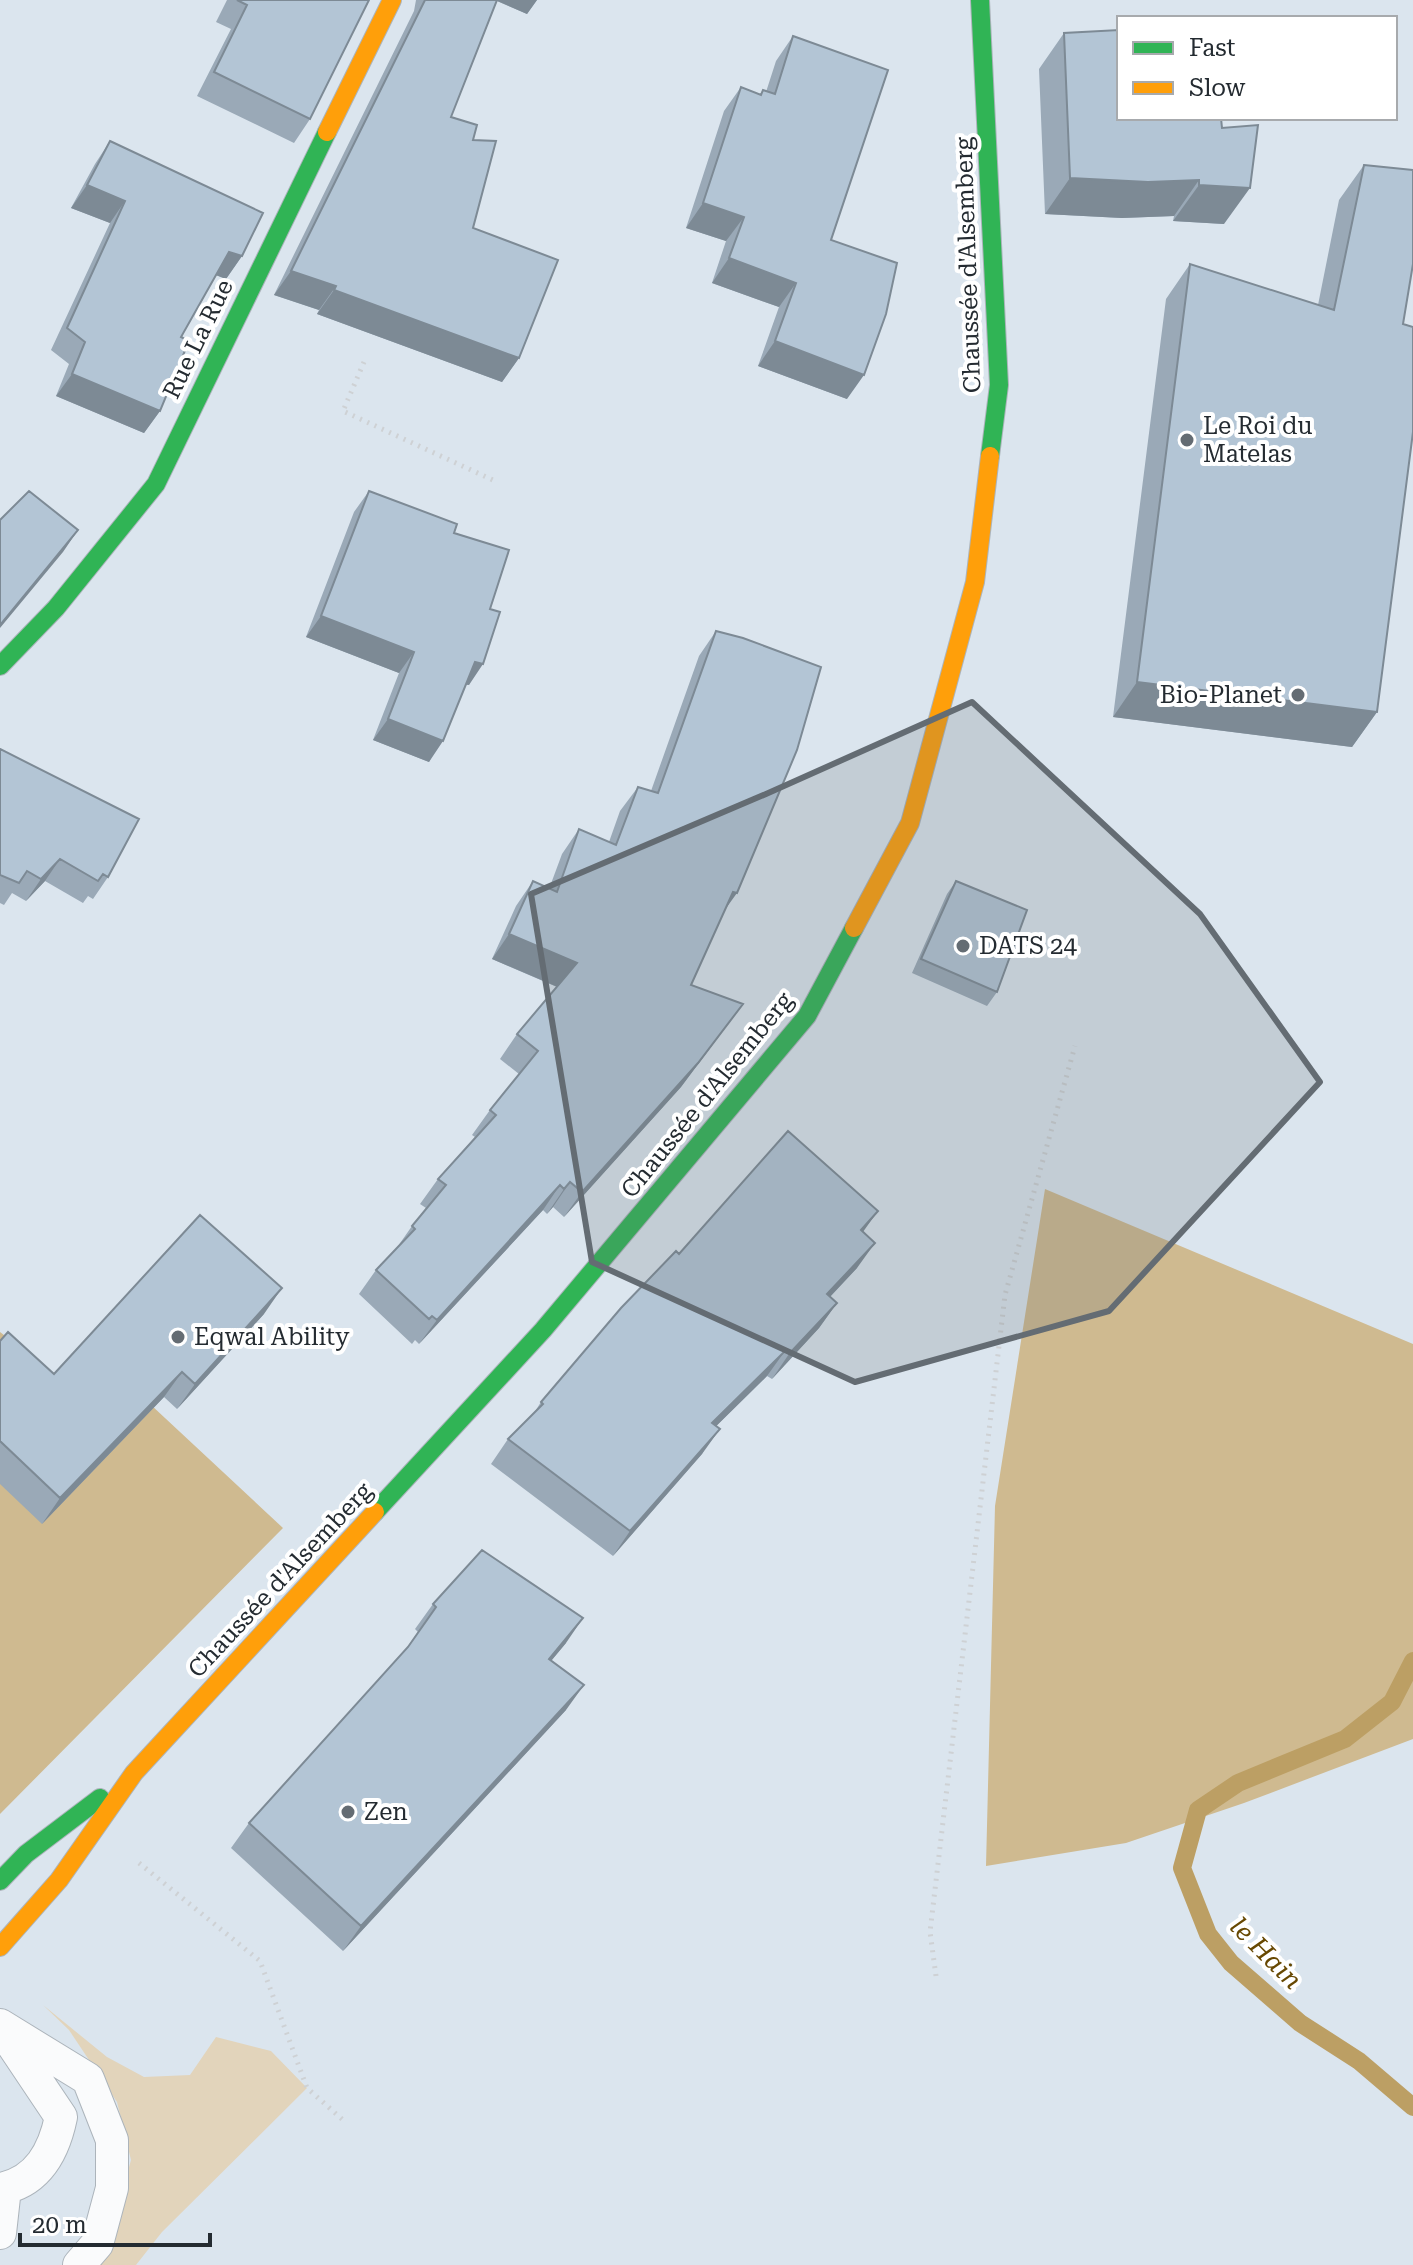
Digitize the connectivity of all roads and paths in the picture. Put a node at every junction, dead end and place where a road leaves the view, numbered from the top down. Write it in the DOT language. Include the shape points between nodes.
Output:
graph roads {
  1 [pos="392,0"];
  2 [pos="980,0"];
  3 [pos="364,362"];
  4 [pos="495,481"];
  5 [pos="0,666"];
  6 [pos="1075,1046"];
  7 [pos="134,1773"];
  8 [pos="95,1828"];
  9 [pos="0,1881"];
  10 [pos="0,1947"];
  11 [pos="936,1976"];
  12 [pos="0,2025"];
  13 [pos="343,2120"];
  14 [pos="3,2189"];
  15 [pos="0,2233"];
  16 [pos="79,2265"];
  1 -- 5 [label="main road, Rue La Rue" via="156,484 56,608"];
  2 -- 7 [label="main road, Chaussée d'Alsemberg" via="999,385 975,582 910,823 807,1016 543,1330"];
  3 -- 4 [label="path" via="343,411"];
  6 -- 11 [label="path" via="1005,1295 930,1932"];
  7 -- 8 [label="main road, Chaussée d'Alsemberg"];
  7 -- 9 [label="main road, Chaussée d'Alsemberg" via="26,1854"];
  8 -- 10 [label="main road, Chaussée d'Alsemberg" via="59,1880"];
  8 -- 13 [label="path" via="260,1961 307,2088"];
  12 -- 14 [label="lane" via="61,2117 55,2145 35,2173"];
  12 -- 16 [label="lane" via="88,2079 112,2140 112,2188 97,2244"];
  14 -- 15 [label="lane"];
}
